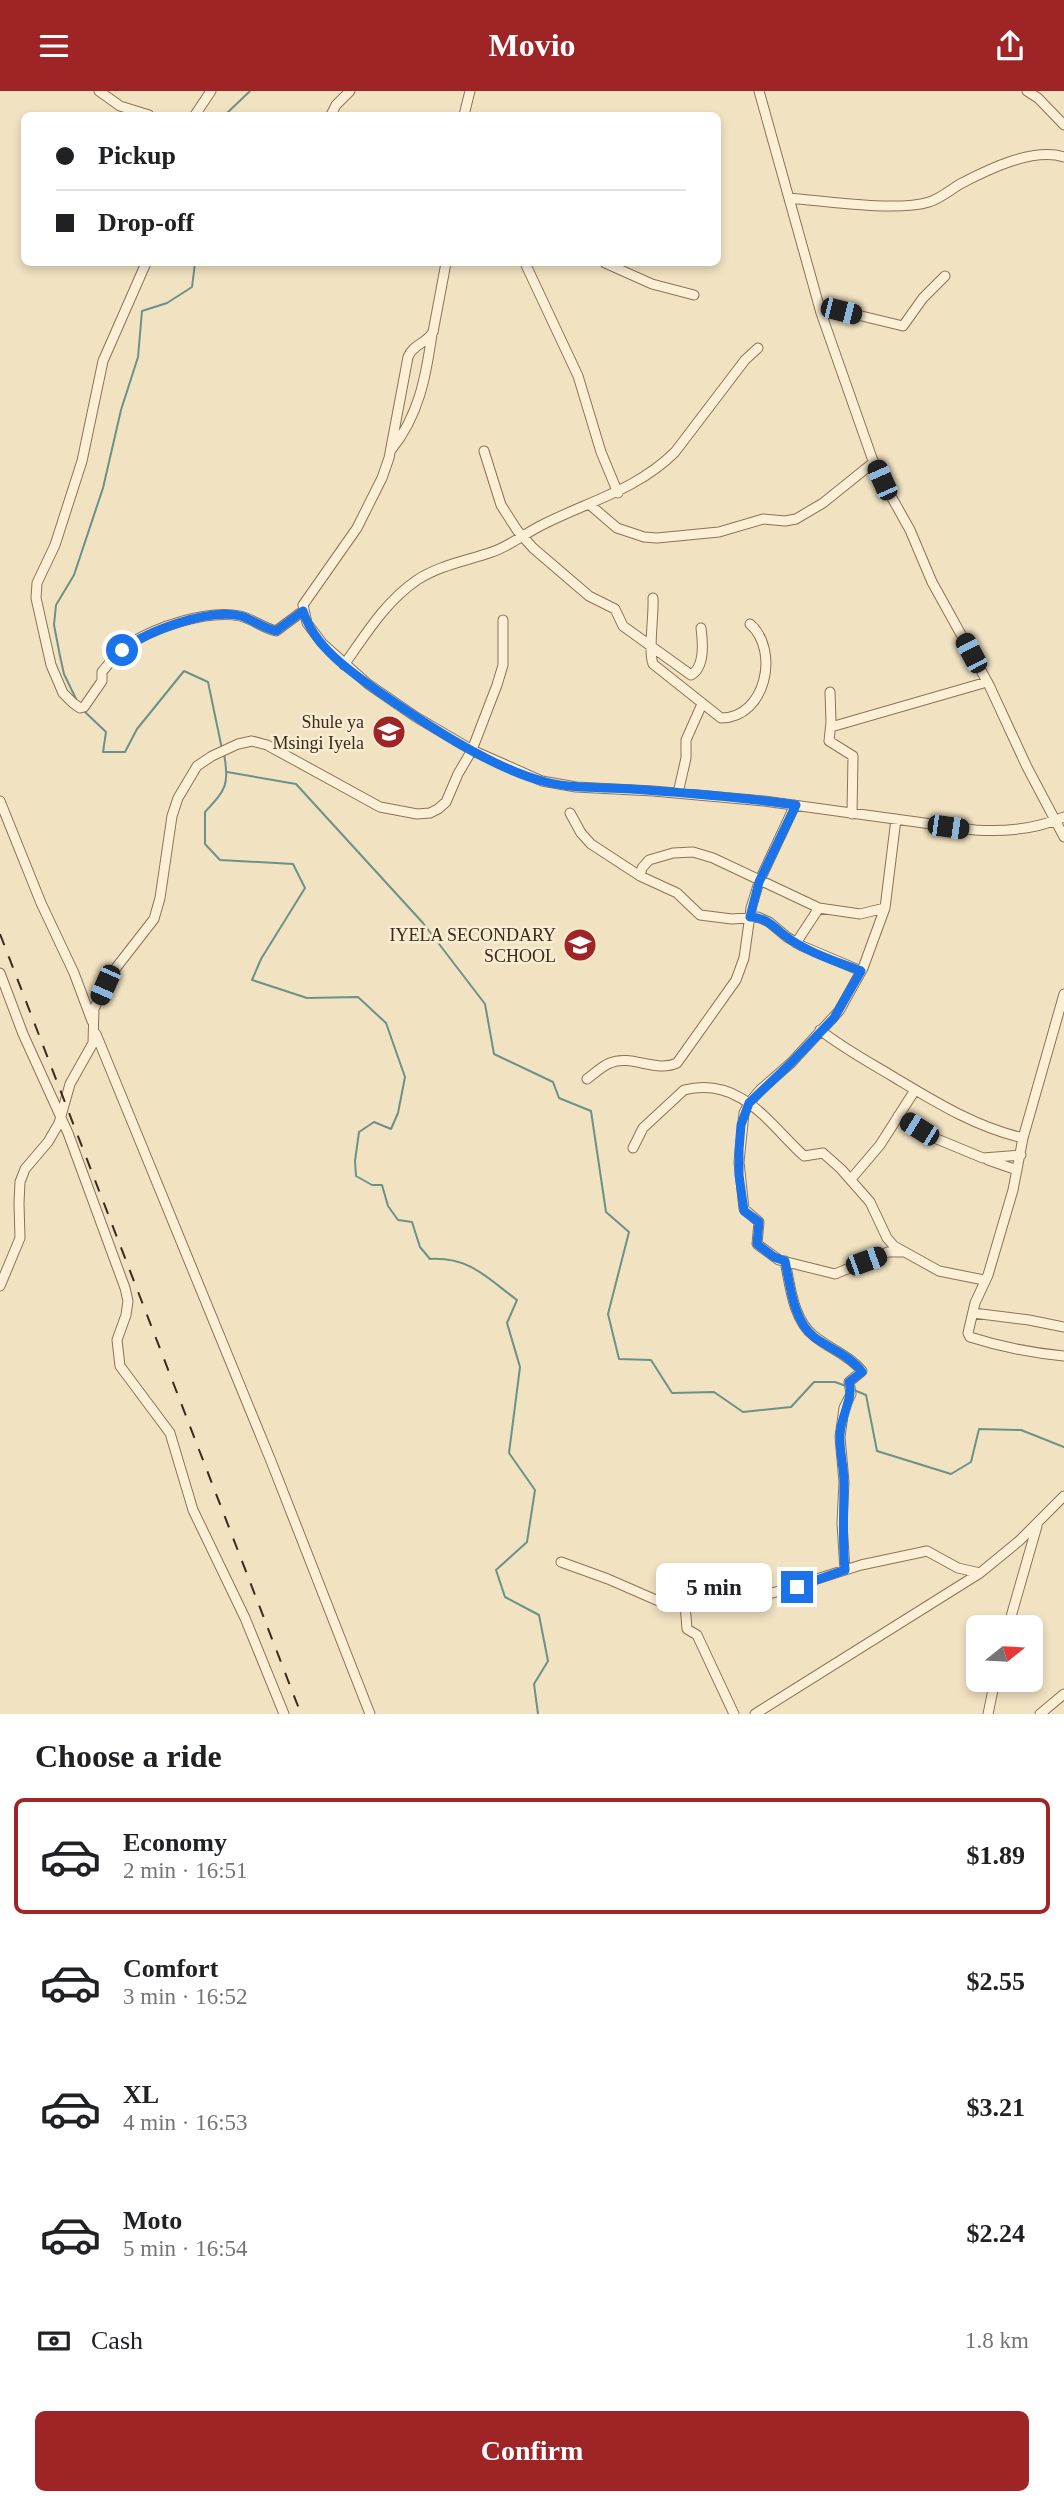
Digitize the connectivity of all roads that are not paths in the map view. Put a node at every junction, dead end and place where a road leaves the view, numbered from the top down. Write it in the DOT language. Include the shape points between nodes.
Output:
graph roads {
  1 [pos="99,91"];
  2 [pos="211,91"];
  3 [pos="350,91"];
  4 [pos="470,91"];
  5 [pos="758,91"];
  6 [pos="1027,91"];
  7 [pos="136,112"];
  8 [pos="197,112"];
  9 [pos="332,112"];
  10 [pos="465,112"];
  11 [pos="1064,125"];
  12 [pos="1064,157"];
  13 [pos="789,198"];
  14 [pos="145,266"];
  15 [pos="445,266"];
  16 [pos="526,266"];
  17 [pos="612,266"];
  18 [pos="944,276"];
  19 [pos="694,295"];
  20 [pos="821,313"];
  21 [pos="433,332"];
  22 [pos="758,348"];
  23 [pos="390,451"];
  24 [pos="484,451"];
  25 [pos="874,462"];
  26 [pos="618,492"];
  27 [pos="589,504"];
  28 [pos="522,535"];
  29 [pos="653,598"];
  30 [pos="303,611"];
  31 [pos="503,620"];
  32 [pos="750,624"];
  33 [pos="701,628"];
  34 [pos="652,647"];
  35 [pos="344,665"];
  36 [pos="987,682"];
  37 [pos="830,692"];
  38 [pos="702,704"];
  39 [pos="831,727"];
  40 [pos="472,750"];
  41 [pos="677,793"];
  42 [pos="0,801"];
  43 [pos="796,805"];
  44 [pos="570,813"];
  45 [pos="852,814"];
  46 [pos="1060,818"];
  47 [pos="897,819"];
  48 [pos="1064,837"];
  49 [pos="640,876"];
  50 [pos="759,882"];
  51 [pos="819,908"];
  52 [pos="885,908"];
  53 [pos="750,917"];
  54 [pos="796,943"];
  55 [pos="861,971"];
  56 [pos="0,973"];
  57 [pos="1064,994"];
  58 [pos="94,1025"];
  59 [pos="820,1030"];
  60 [pos="587,1079"];
  61 [pos="915,1090"];
  62 [pos="749,1103"];
  63 [pos="898,1116"];
  64 [pos="61,1117"];
  65 [pos="1023,1138"];
  66 [pos="633,1148"];
  67 [pos="1021,1155"];
  68 [pos="983,1157"];
  69 [pos="1017,1170"];
  70 [pos="850,1178"];
  71 [pos="905,1252"];
  72 [pos="785,1261"];
  73 [pos="984,1280"];
  74 [pos="0,1286"];
  75 [pos="973,1313"];
  76 [pos="1064,1327"];
  77 [pos="1064,1356"];
  78 [pos="1064,1496"];
  79 [pos="1037,1524"];
  80 [pos="561,1562"];
  81 [pos="845,1570"];
  82 [pos="980,1573"];
  83 [pos="685,1604"];
  84 [pos="1011,1615"];
  85 [pos="993,1692"];
  86 [pos="1064,1694"];
  87 [pos="284,1714"];
  88 [pos="370,1714"];
  89 [pos="734,1714"];
  90 [pos="755,1714"];
  91 [pos="988,1714"];
  92 [pos="1040,1714"];
  1 -- 7 [label="street"];
  2 -- 8 [label="street"];
  3 -- 9 [label="street"];
  4 -- 10 [label="street"];
  5 -- 13 [label="street"];
  6 -- 11 [label="street"];
  12 -- 13 [label="street" via="1025,157 928,202 869,205"];
  13 -- 20 [label="street"];
  14 -- 30 [label="street" via="103,361 82,461 55,545 37,583 47,649 61,689 80,708 86,706 102,681 102,671 122,650 171,625 236,616 276,631"];
  15 -- 21 [label="street"];
  16 -- 26 [label="street" via="578,376"];
  17 -- 19 [label="street" via="652,284"];
  18 -- 20 [label="street" via="903,326 841,311"];
  20 -- 25 [label="street"];
  21 -- 23 [label="street" via="417,408"];
  21 -- 23 [label="street" via="412,348 408,357"];
  22 -- 26 [label="street" via="675,452"];
  23 -- 30 [label="street" via="382,478 356,528 307,598"];
  24 -- 28 [label="street" via="501,505"];
  25 -- 27 [label="street" via="796,519 757,520 719,532 645,537 617,528"];
  25 -- 36 [label="street"];
  26 -- 27 [label="street"];
  27 -- 28 [label="street"];
  28 -- 34 [label="street" via="589,596 615,609 622,626"];
  28 -- 35 [label="street" via="495,551 453,563 416,581 384,608"];
  29 -- 34 [label="street"];
  30 -- 35 [label="street" via="322,643"];
  31 -- 40 [label="street" via="502,671"];
  32 -- 38 [label="street" via="760,635 767,667 755,699 741,712 724,718"];
  33 -- 34 [label="street" via="702,652 694,675 683,672"];
  34 -- 38 [label="street" via="653,664"];
  35 -- 40 [label="street"];
  36 -- 39 [label="street"];
  36 -- 46 [label="street" via="1027,767"];
  37 -- 39 [label="street"];
  38 -- 41 [label="street" via="686,740"];
  39 -- 45 [label="street" via="830,744 853,756"];
  40 -- 41 [label="street" via="559,785"];
  40 -- 58 [label="street" via="446,802 430,813 417,814 380,807 267,744 252,741 227,748 197,766 172,816 154,919 112,973 94,1009"];
  41 -- 43 [label="street"];
  42 -- 58 [label="street"];
  43 -- 45 [label="street"];
  43 -- 50 [label="street"];
  44 -- 49 [label="street" via="592,844"];
  45 -- 47 [label="street"];
  46 -- 47 [label="street" via="999,831"];
  46 -- 48 [label="street"];
  47 -- 52 [label="street"];
  49 -- 50 [label="street" via="649,860 693,852"];
  49 -- 53 [label="street" via="677,893 700,915"];
  50 -- 51 [label="street"];
  50 -- 53 [label="street"];
  51 -- 52 [label="street" via="860,914"];
  51 -- 54 [label="street"];
  52 -- 55 [label="street"];
  53 -- 54 [label="street" via="769,922"];
  53 -- 60 [label="street" via="736,980 677,1063 611,1062"];
  54 -- 55 [label="street"];
  55 -- 59 [label="street" via="839,1011"];
  56 -- 64 [label="street"];
  57 -- 65 [label="street"];
  58 -- 64 [label="street" via="91,1049 70,1084"];
  58 -- 88 [label="street"];
  59 -- 61 [label="street"];
  59 -- 62 [label="street"];
  61 -- 63 [label="street"];
  61 -- 65 [label="street" via="955,1114"];
  62 -- 66 [label="street" via="719,1090 684,1090 642,1128"];
  62 -- 70 [label="street" via="803,1154 823,1153"];
  62 -- 72 [label="street" via="739,1150 744,1209 758,1221 757,1244"];
  63 -- 68 [label="street" via="937,1139"];
  63 -- 70 [label="street" via="880,1145"];
  64 -- 74 [label="street" via="22,1175 20,1238"];
  64 -- 87 [label="street" via="125,1288 126,1315 117,1340 120,1366 170,1433 193,1510"];
  65 -- 67 [label="street"];
  67 -- 68 [label="street"];
  67 -- 69 [label="street"];
  68 -- 69 [label="street"];
  69 -- 73 [label="street"];
  70 -- 71 [label="street" via="876,1211 890,1243"];
  71 -- 72 [label="street" via="888,1252 835,1275"];
  71 -- 73 [label="street" via="939,1271"];
  72 -- 81 [label="street" via="795,1309 811,1334 862,1372 849,1382 851,1394 840,1426"];
  73 -- 75 [label="street"];
  75 -- 76 [label="street"];
  75 -- 77 [label="street" via="970,1337"];
  78 -- 79 [label="street"];
  79 -- 82 [label="street"];
  79 -- 84 [label="street"];
  80 -- 83 [label="street" via="663,1603"];
  81 -- 82 [label="street" via="930,1551 958,1568"];
  81 -- 83 [label="street" via="766,1595"];
  82 -- 90 [label="street"];
  83 -- 89 [label="street" via="687,1629 697,1635"];
  85 -- 91 [label="street"];
  86 -- 92 [label="street"];
}
